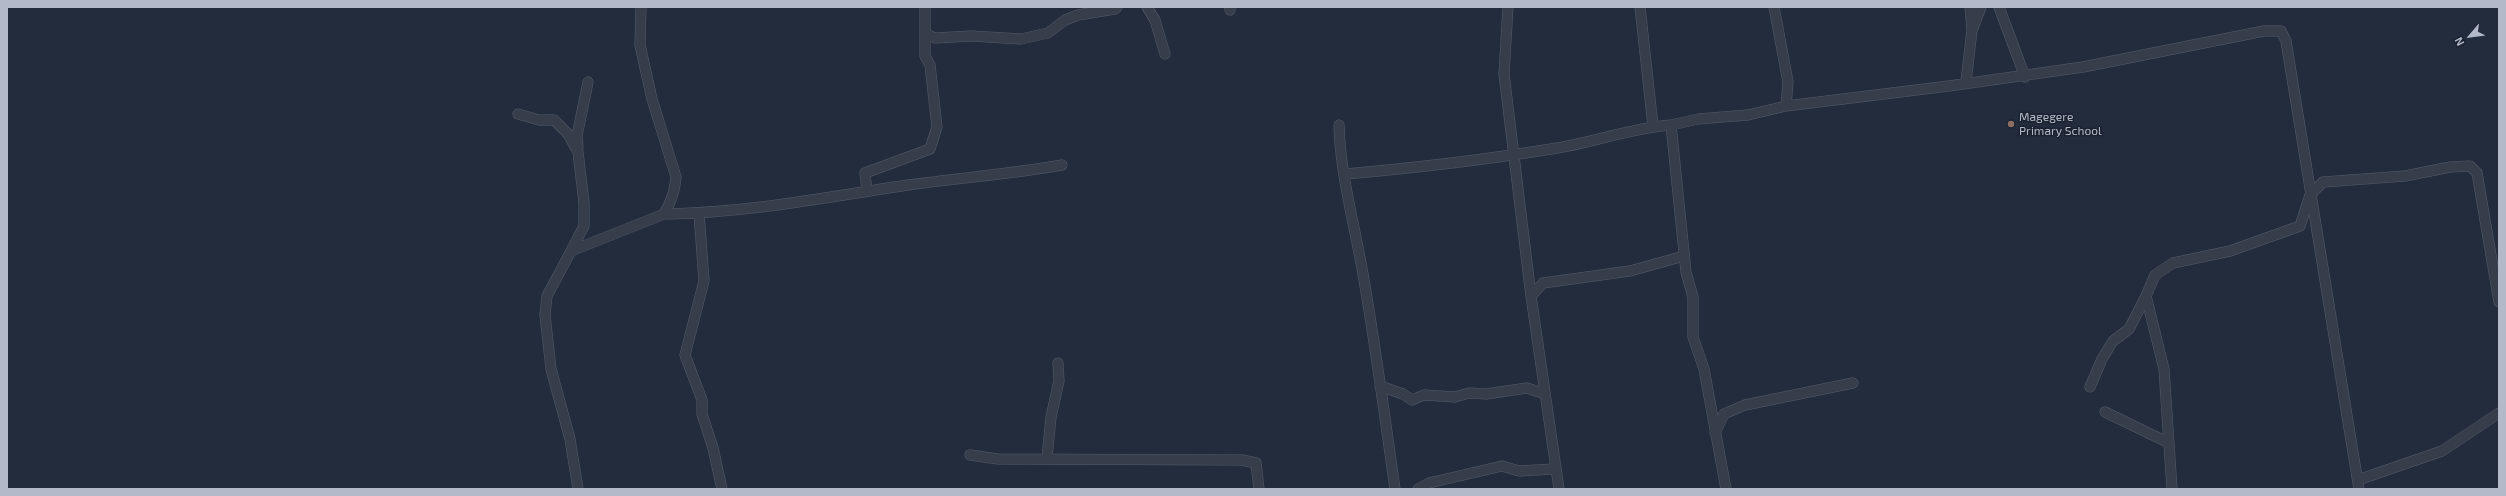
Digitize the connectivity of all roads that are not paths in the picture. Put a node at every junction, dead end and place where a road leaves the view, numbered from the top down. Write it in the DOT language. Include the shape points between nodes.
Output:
graph roads {
  1 [pos="641,7"];
  2 [pos="925,7"];
  3 [pos="1117,7"];
  4 [pos="1147,7"];
  5 [pos="1640,7"];
  6 [pos="1774,7"];
  7 [pos="1970,7"];
  8 [pos="1981,7"];
  9 [pos="1999,7"];
  10 [pos="1507,9"];
  11 [pos="1972,30"];
  12 [pos="926,34"];
  13 [pos="1165,54"];
  14 [pos="2025,77"];
  15 [pos="588,82"];
  16 [pos="1966,82"];
  17 [pos="1786,106"];
  18 [pos="518,114"];
  19 [pos="1339,125"];
  20 [pos="1653,126"];
  21 [pos="1671,126"];
  22 [pos="578,152"];
  23 [pos="1515,154"];
  24 [pos="1062,166"];
  25 [pos="1346,174"];
  26 [pos="866,191"];
  27 [pos="2310,195"];
  28 [pos="699,213"];
  29 [pos="664,214"];
  30 [pos="571,251"];
  31 [pos="1684,256"];
  32 [pos="1531,296"];
  33 [pos="2146,296"];
  34 [pos="2499,302"];
  35 [pos="1058,363"];
  36 [pos="1853,383"];
  37 [pos="1380,386"];
  38 [pos="2090,387"];
  39 [pos="1545,394"];
  40 [pos="2105,412"];
  41 [pos="2499,413"];
  42 [pos="1715,433"];
  43 [pos="2169,443"];
  44 [pos="970,455"];
  45 [pos="1047,458"];
  46 [pos="1554,469"];
  47 [pos="2358,484"];
  48 [pos="578,489"];
  49 [pos="722,489"];
  50 [pos="1259,489"];
  51 [pos="1395,489"];
  52 [pos="1418,489"];
  53 [pos="1559,489"];
  54 [pos="1726,489"];
  55 [pos="2172,489"];
  1 -- 29 [label="street" via="640,45 652,99 676,177 671,202"];
  2 -- 12 [label="street"];
  3 -- 12 [label="street" via="1115,10 1078,15 1065,20 1048,33 1021,39 971,36 935,38"];
  4 -- 13 [label="street" via="1155,20"];
  5 -- 20 [label="street"];
  6 -- 17 [label="street" via="1788,82"];
  7 -- 11 [label="street"];
  8 -- 11 [label="street"];
  9 -- 14 [label="street"];
  10 -- 23 [label="street" via="1504,74"];
  11 -- 16 [label="street"];
  12 -- 26 [label="street" via="925,56 930,65 937,127 930,149 866,173"];
  14 -- 16 [label="street"];
  14 -- 27 [label="street" via="2264,31 2281,31 2286,41"];
  15 -- 22 [label="street" via="577,136"];
  16 -- 17 [label="street"];
  17 -- 21 [label="street" via="1748,116 1698,119"];
  18 -- 22 [label="street" via="539,120 554,120 568,134"];
  19 -- 25 [label="street" via="1340,154"];
  20 -- 21 [label="street"];
  20 -- 23 [label="street" via="1553,149"];
  21 -- 31 [label="street"];
  22 -- 30 [label="street" via="584,226"];
  23 -- 25 [label="street"];
  23 -- 32 [label="street"];
  24 -- 26 [label="street"];
  25 -- 37 [label="street"];
  26 -- 28 [label="street" via="760,208"];
  27 -- 33 [label="street" via="2300,226 2230,251 2173,264 2155,275"];
  27 -- 34 [label="street" via="2323,182 2405,176 2450,167 2470,166 2477,172"];
  27 -- 47 [label="street"];
  28 -- 29 [label="street"];
  28 -- 49 [label="street" via="704,281 685,355 702,400 702,414"];
  29 -- 30 [label="street"];
  30 -- 48 [label="street" via="547,296 545,316 551,369 570,440"];
  31 -- 32 [label="street" via="1630,272 1543,283"];
  31 -- 42 [label="street" via="1693,297 1693,337 1704,369"];
  32 -- 39 [label="street"];
  33 -- 38 [label="street" via="2129,329 2113,341"];
  33 -- 43 [label="street" via="2164,369"];
  35 -- 45 [label="street" via="1059,381 1051,417"];
  36 -- 42 [label="street" via="1745,405 1724,414"];
  37 -- 39 [label="street" via="1412,400 1424,395 1455,397 1469,393 1486,394 1527,388"];
  37 -- 51 [label="street"];
  39 -- 46 [label="street"];
  40 -- 43 [label="street"];
  41 -- 47 [label="street" via="2442,451"];
  42 -- 54 [label="street"];
  43 -- 55 [label="street"];
  44 -- 45 [label="street" via="998,459"];
  45 -- 50 [label="street" via="1242,460 1256,463"];
  46 -- 52 [label="street" via="1519,471 1502,466"];
  46 -- 53 [label="street"];
}
